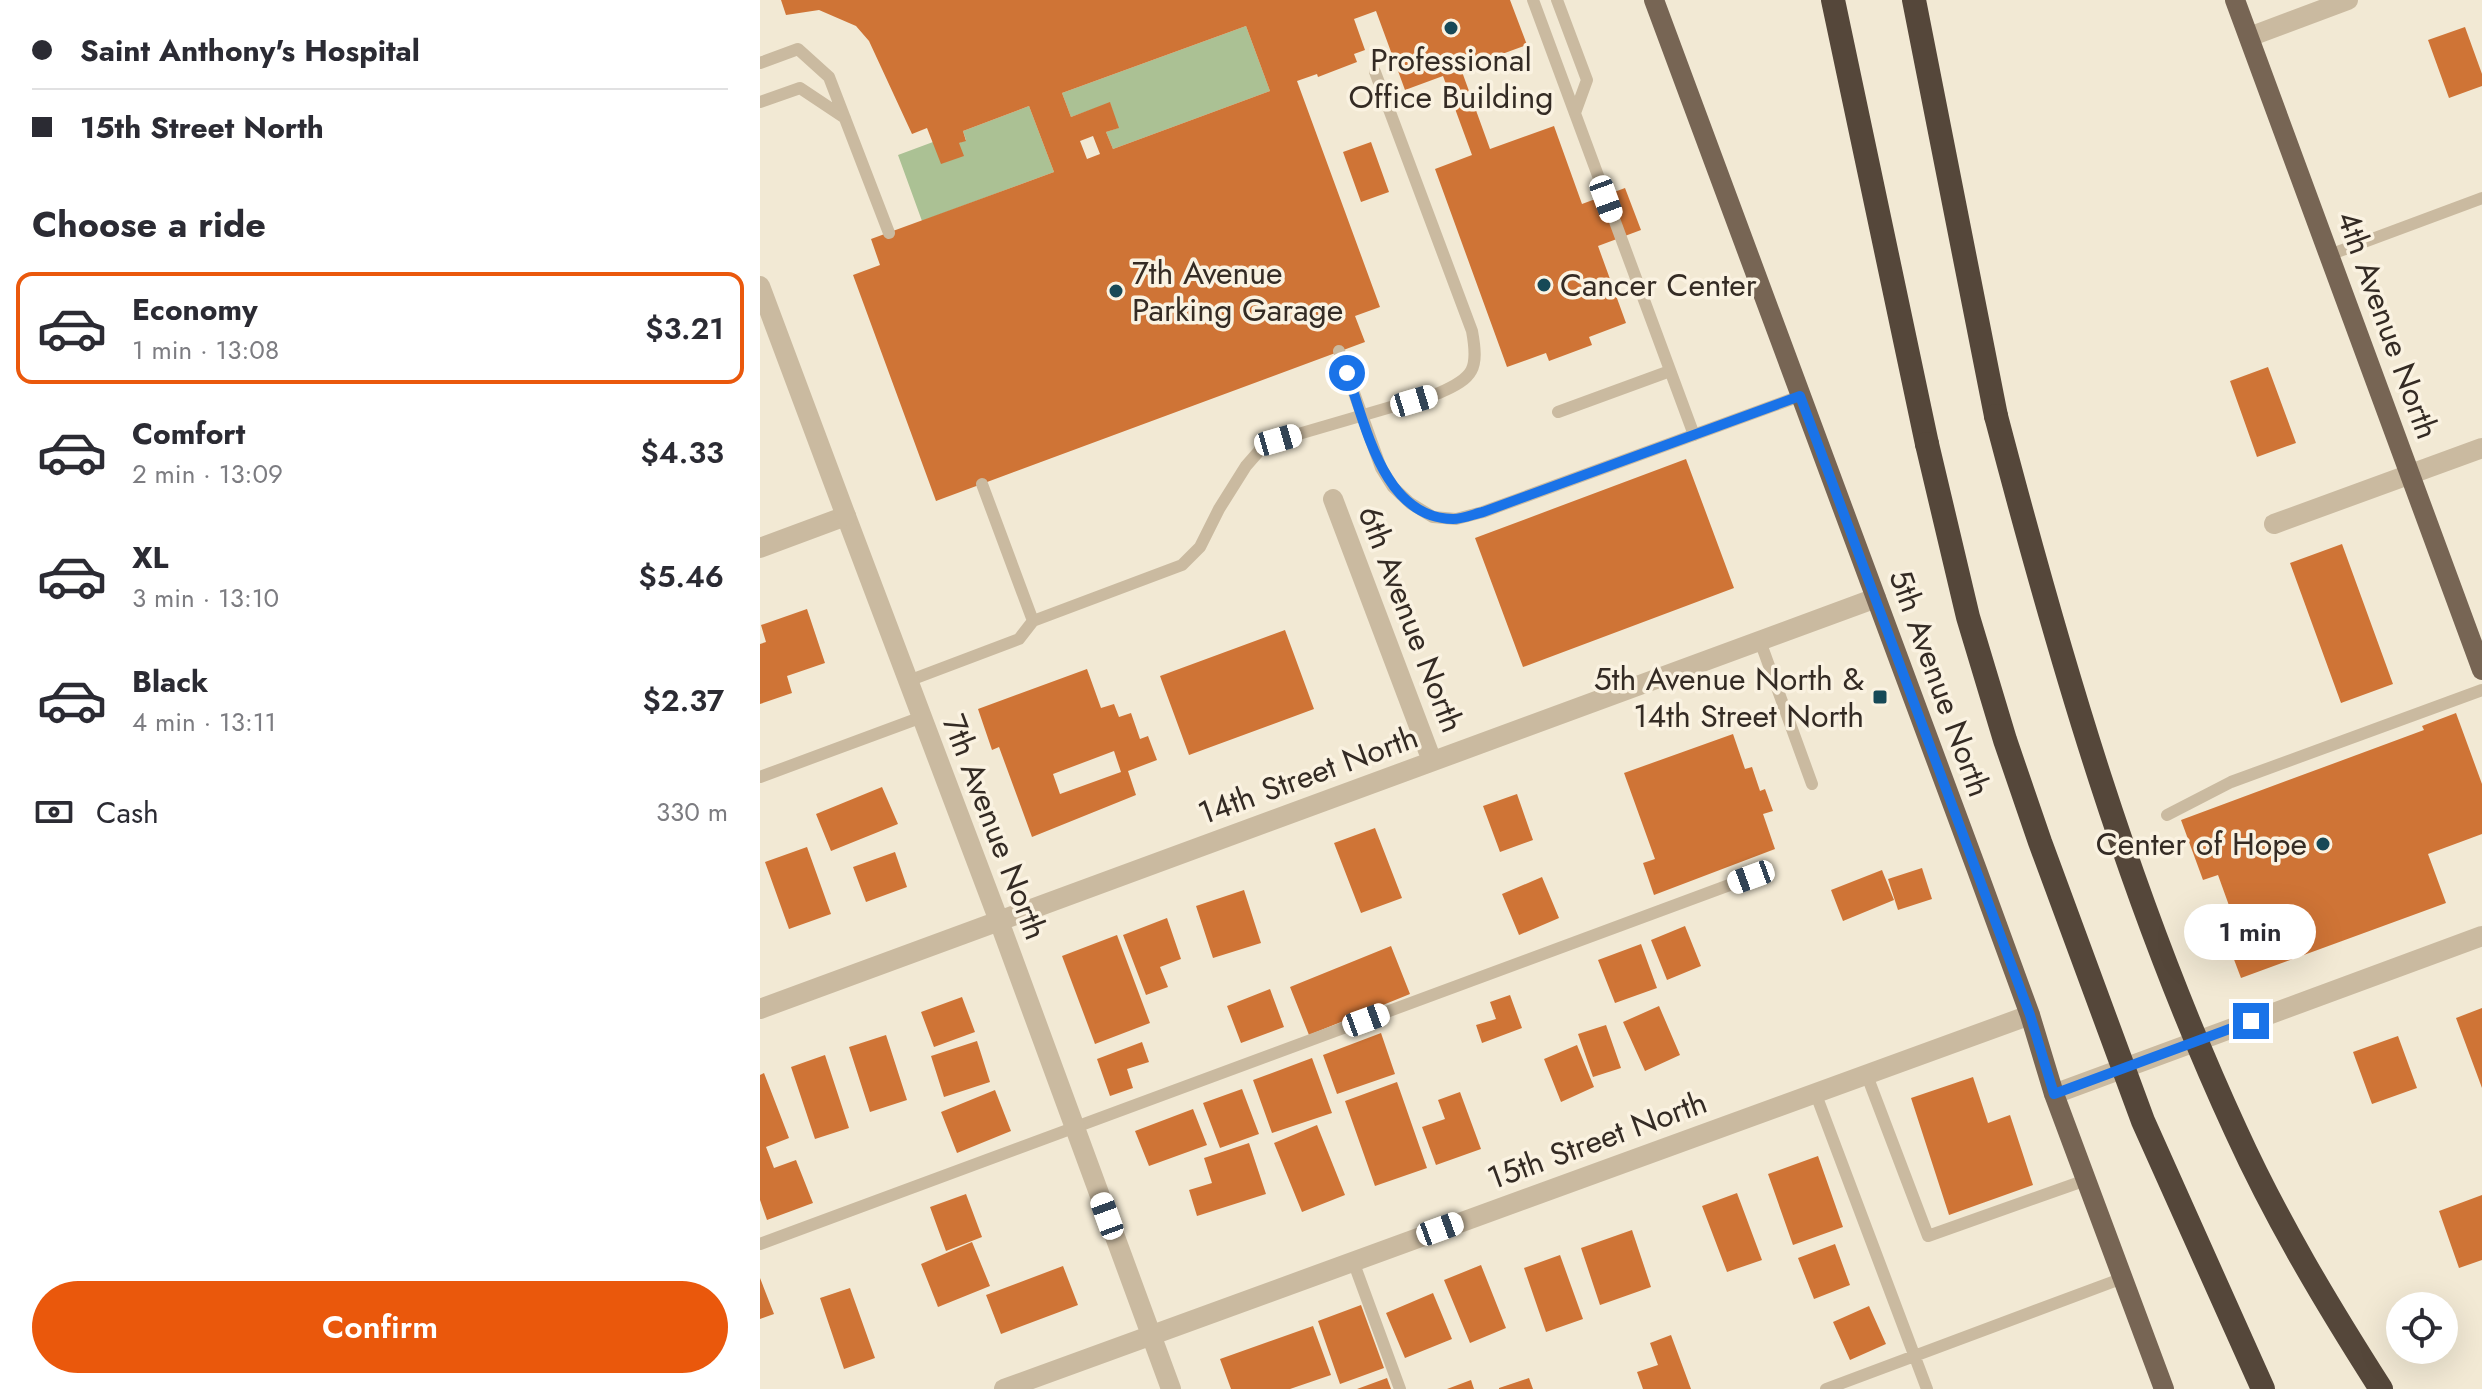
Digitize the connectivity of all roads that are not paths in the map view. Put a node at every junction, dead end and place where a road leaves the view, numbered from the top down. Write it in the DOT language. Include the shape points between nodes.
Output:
graph roads {
  1 [pos="1533,0"];
  2 [pos="1557,0"];
  3 [pos="1654,0"];
  4 [pos="1833,0"];
  5 [pos="2235,0"];
  6 [pos="2348,0"];
  7 [pos="1914,2"];
  8 [pos="2249,37"];
  9 [pos="760,63"];
  10 [pos="1375,72"];
  11 [pos="760,102"];
  12 [pos="1575,113"];
  13 [pos="845,118"];
  14 [pos="2482,198"];
  15 [pos="889,233"];
  16 [pos="2329,255"];
  17 [pos="760,286"];
  18 [pos="1339,351"];
  19 [pos="1670,371"];
  20 [pos="1800,396"];
  21 [pos="1558,412"];
  22 [pos="1362,416"];
  23 [pos="1694,435"];
  24 [pos="2482,448"];
  25 [pos="2411,474"];
  26 [pos="982,484"];
  27 [pos="1333,499"];
  28 [pos="846,516"];
  29 [pos="2274,524"];
  30 [pos="760,548"];
  31 [pos="1876,598"];
  32 [pos="1033,621"];
  33 [pos="1760,641"];
  34 [pos="2482,670"];
  35 [pos="908,681"];
  36 [pos="2482,690"];
  37 [pos="922,717"];
  38 [pos="1432,761"];
  39 [pos="760,777"];
  40 [pos="1812,784"];
  41 [pos="2167,815"];
  42 [pos="1751,877"];
  43 [pos="999,921"];
  44 [pos="2482,936"];
  45 [pos="760,1009"];
  46 [pos="2030,1015"];
  47 [pos="1866,1073"];
  48 [pos="1815,1092"];
  49 [pos="2054,1094"];
  50 [pos="1075,1128"];
  51 [pos="2086,1180"];
  52 [pos="760,1244"];
  53 [pos="1353,1261"];
  54 [pos="2123,1278"];
  55 [pos="1151,1335"];
  56 [pos="1914,1357"];
  57 [pos="1004,1389"];
  58 [pos="1171,1389"];
  59 [pos="1400,1389"];
  60 [pos="1826,1389"];
  61 [pos="1927,1389"];
  62 [pos="2164,1389"];
  63 [pos="2263,1389"];
  64 [pos="2381,1389"];
  1 -- 12 [label="lane"];
  2 -- 12 [label="lane" via="1587,80"];
  3 -- 20 [label="main road, 5th Avenue North"];
  4 -- 63 [label="highway, bridge" via="1927,444 1968,617 2005,740 2143,1121"];
  5 -- 8 [label="main road, 4th Avenue North"];
  6 -- 8 [label="street"];
  7 -- 64 [label="highway, bridge" via="1996,416 2108,808 2169,976 2237,1134 2336,1318"];
  8 -- 16 [label="main road, 4th Avenue North"];
  9 -- 13 [label="lane" via="798,49 829,77"];
  10 -- 22 [label="lane" via="1477,354 1469,376 1456,386"];
  11 -- 13 [label="lane" via="800,88"];
  12 -- 19 [label="lane"];
  13 -- 15 [label="lane"];
  14 -- 16 [label="lane"];
  16 -- 25 [label="main road, 4th Avenue North"];
  17 -- 28 [label="street, 7th Avenue North"];
  18 -- 22 [label="lane"];
  19 -- 21 [label="lane"];
  19 -- 23 [label="lane"];
  20 -- 23 [label="lane"];
  20 -- 31 [label="main road, 5th Avenue North"];
  22 -- 23 [label="lane" via="1393,487 1433,517 1456,519"];
  22 -- 32 [label="lane" via="1260,450 1200,547 1182,565"];
  24 -- 25 [label="street"];
  25 -- 29 [label="street"];
  25 -- 34 [label="main road, 4th Avenue North"];
  26 -- 32 [label="lane"];
  27 -- 38 [label="street, 6th Avenue North"];
  28 -- 30 [label="street"];
  28 -- 35 [label="street, 7th Avenue North"];
  31 -- 33 [label="street, 14th Street North"];
  31 -- 46 [label="main road, 5th Avenue North"];
  32 -- 35 [label="lane" via="1019,639"];
  33 -- 38 [label="street, 14th Street North"];
  33 -- 40 [label="lane"];
  35 -- 37 [label="street, 7th Avenue North"];
  36 -- 41 [label="lane" via="2231,782"];
  37 -- 39 [label="lane"];
  37 -- 43 [label="street, 7th Avenue North"];
  38 -- 43 [label="street, 14th Street North"];
  42 -- 50 [label="lane"];
  43 -- 45 [label="street, 14th Street North"];
  43 -- 50 [label="street, 7th Avenue North"];
  44 -- 49 [label="street"];
  46 -- 47 [label="street, 15th Street North"];
  46 -- 49 [label="main road, 5th Avenue North"];
  47 -- 48 [label="street, 15th Street North"];
  47 -- 51 [label="lane" via="1928,1236"];
  48 -- 53 [label="street, 15th Street North"];
  48 -- 56 [label="lane"];
  49 -- 51 [label="main road, 5th Avenue North"];
  50 -- 52 [label="lane"];
  50 -- 55 [label="street, 7th Avenue North"];
  51 -- 54 [label="main road, 5th Avenue North"];
  53 -- 55 [label="street, 15th Street North"];
  53 -- 59 [label="lane"];
  54 -- 56 [label="lane"];
  54 -- 62 [label="main road, 5th Avenue North"];
  55 -- 57 [label="street, 15th Street North"];
  55 -- 58 [label="street, 7th Avenue North"];
  56 -- 60 [label="lane"];
  56 -- 61 [label="lane"];
}
